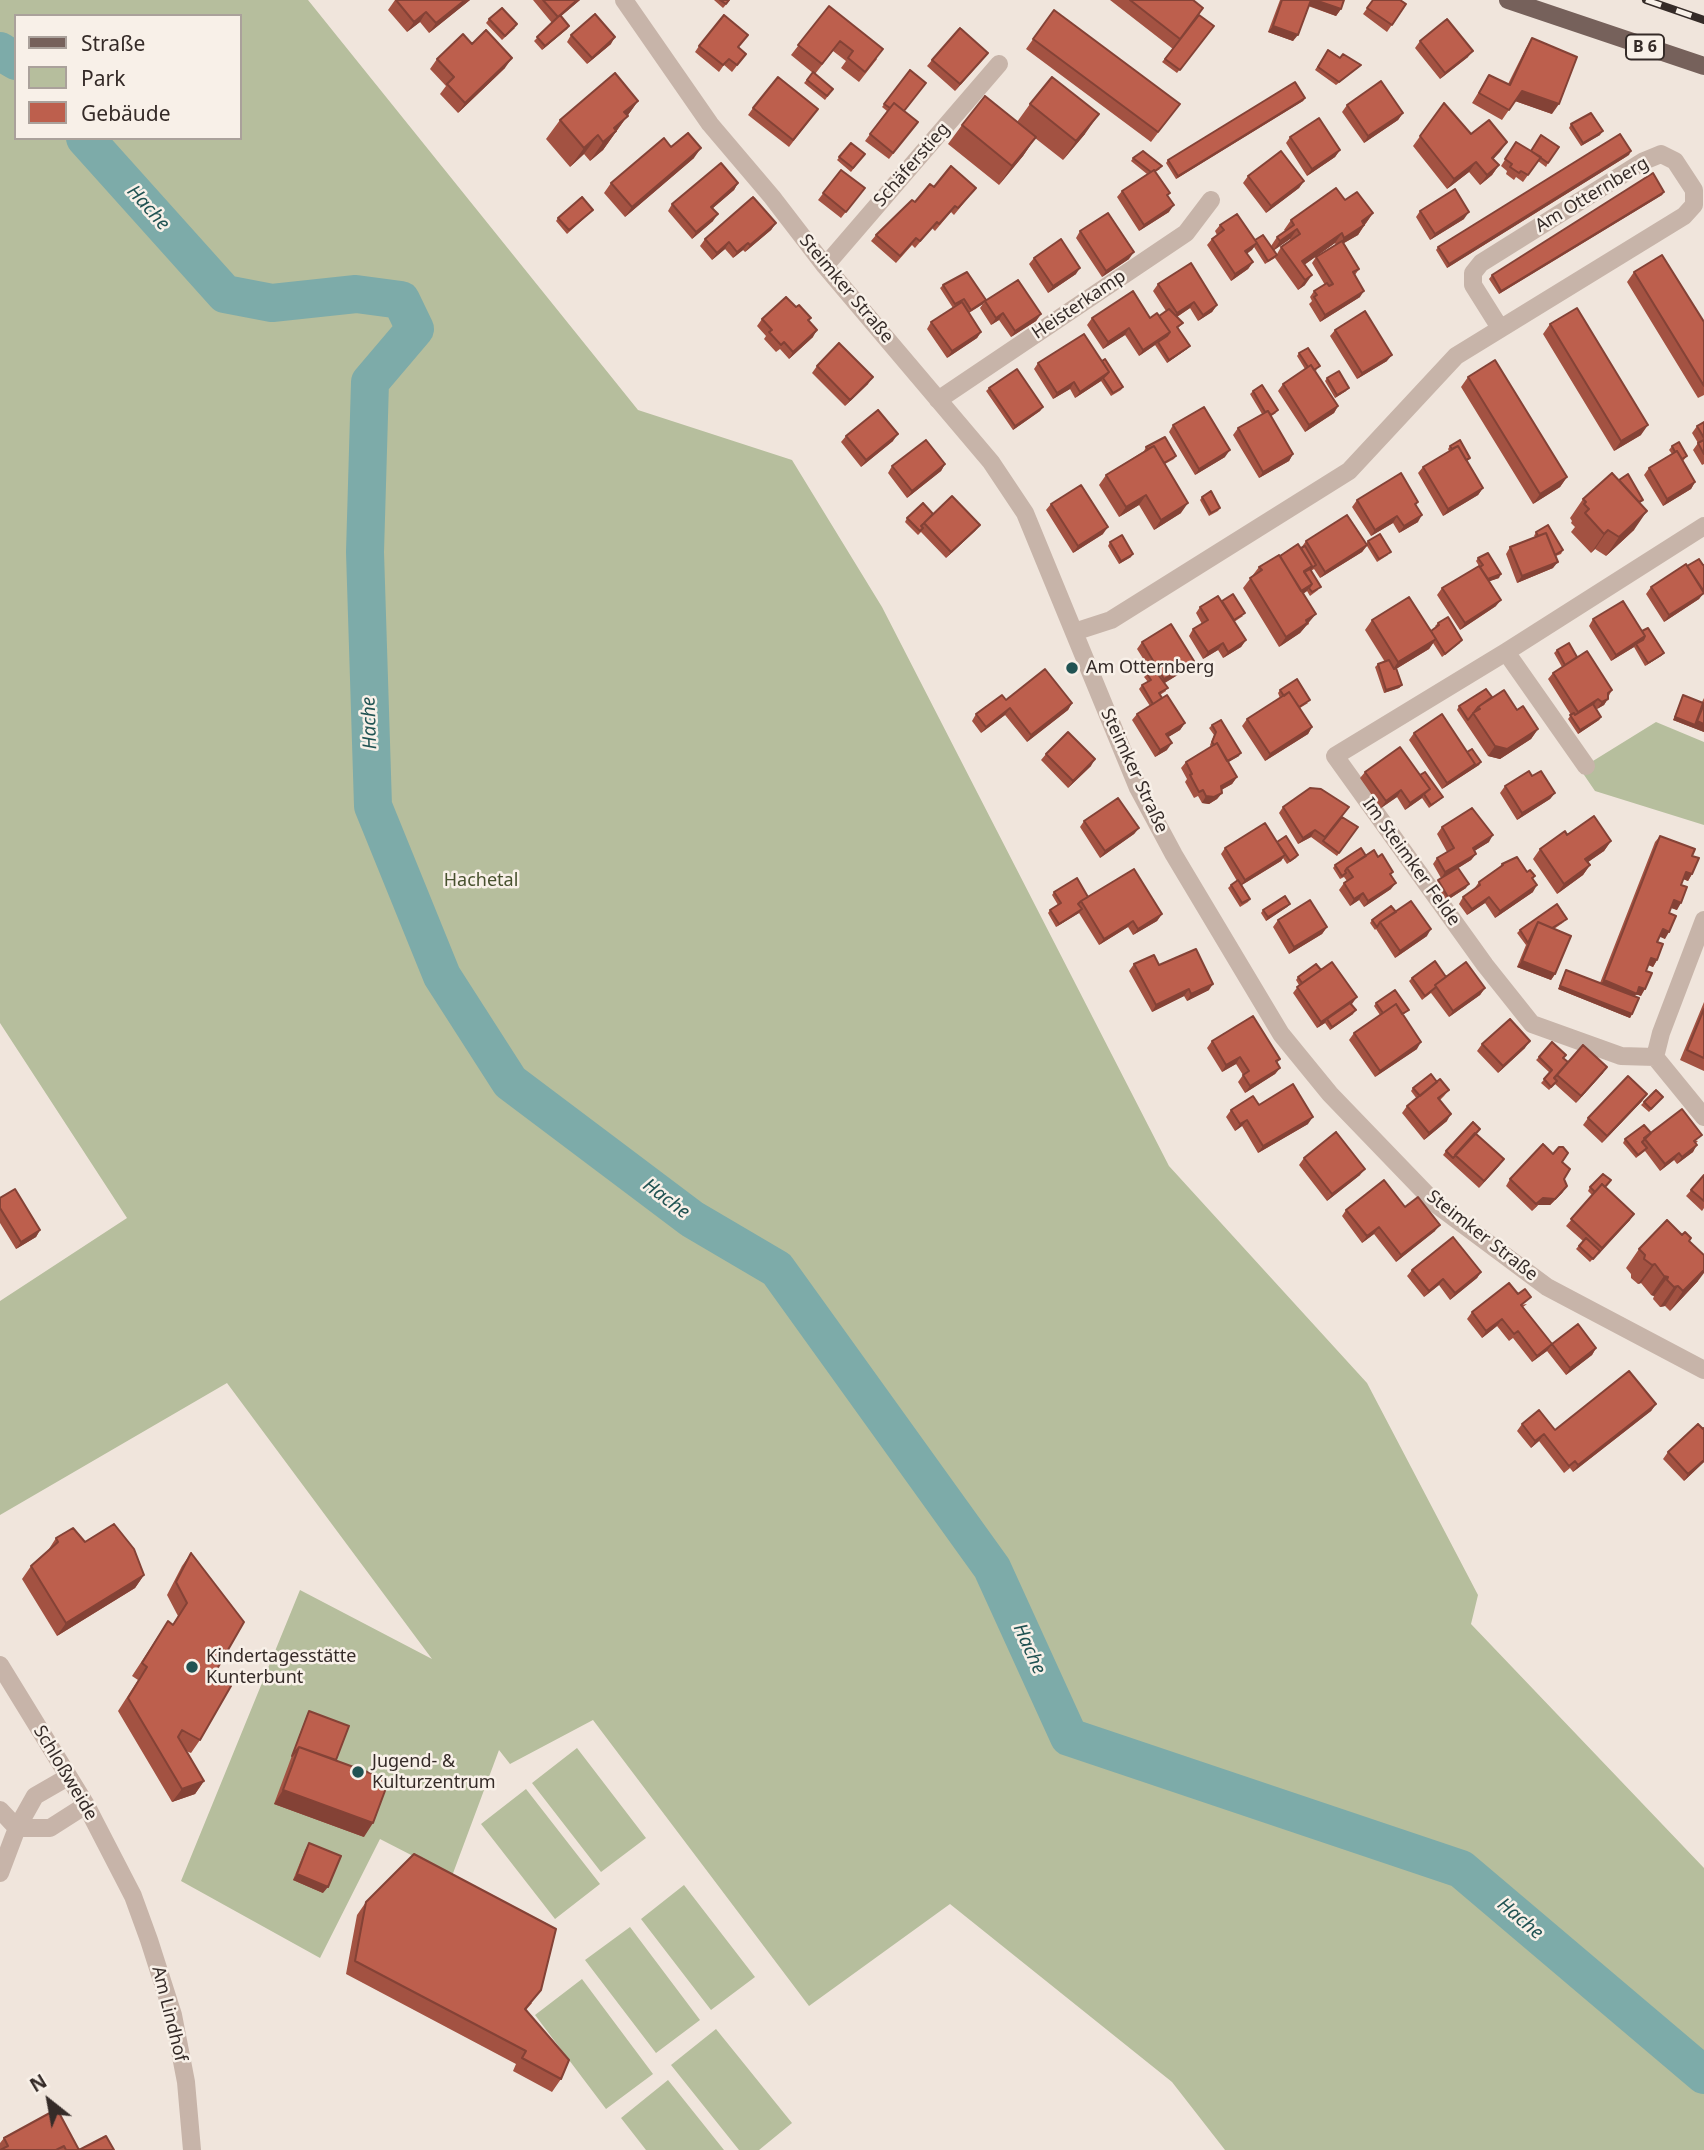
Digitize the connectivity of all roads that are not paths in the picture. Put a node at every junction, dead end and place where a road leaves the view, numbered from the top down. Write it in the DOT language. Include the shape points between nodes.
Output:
graph roads {
  1 [pos="624,0"];
  2 [pos="1508,0"];
  3 [pos="999,64"];
  4 [pos="1704,66"];
  5 [pos="1211,200"];
  6 [pos="825,266"];
  7 [pos="1500,328"];
  8 [pos="938,400"];
  9 [pos="1704,526"];
  10 [pos="1074,632"];
  11 [pos="1506,652"];
  12 [pos="1586,766"];
  13 [pos="1704,920"];
  14 [pos="1655,1057"];
  15 [pos="1704,1117"];
  16 [pos="1704,1370"];
  17 [pos="0,1665"];
  18 [pos="68,1777"];
  19 [pos="86,1805"];
  20 [pos="0,1810"];
  21 [pos="17,1828"];
  22 [pos="0,1873"];
  23 [pos="127,1883"];
  24 [pos="192,2150"];
  1 -- 6 [label="street, Steimker Straße" via="710,124"];
  2 -- 4 [label="main road, B 6"];
  3 -- 6 [label="street, Schäferstieg"];
  5 -- 8 [label="street, Heisterkamp" via="1186,233"];
  6 -- 8 [label="street, Steimker Straße"];
  7 -- 7 [label="street, Am Otternberg" via="1473,285 1473,273 1481,263 1644,161 1661,154 1675,161 1694,190 1694,205 1684,216"];
  7 -- 10 [label="street, Am Otternberg" via="1456,356 1349,471 1111,620"];
  8 -- 10 [label="street, Steimker Straße" via="991,462 1025,513"];
  9 -- 11 [label="street, Im Steimker Felde"];
  10 -- 16 [label="street, Steimker Straße" via="1138,788 1174,855 1281,1034 1330,1094 1437,1205 1547,1287"];
  11 -- 12 [label="street"];
  11 -- 14 [label="street, Im Steimker Felde" via="1335,755 1532,1024 1621,1056"];
  13 -- 14 [label="street"];
  14 -- 15 [label="street"];
  17 -- 18 [label="street, Schloßweide"];
  18 -- 19 [label="street, Schloßweide"];
  18 -- 21 [label="street" via="35,1796"];
  19 -- 21 [label="street" via="50,1828"];
  19 -- 23 [label="street, Schloßweide"];
  20 -- 21 [label="street"];
  21 -- 22 [label="street"];
  23 -- 24 [label="street, Am Lindhof" via="173,2015 186,2082"];
}
